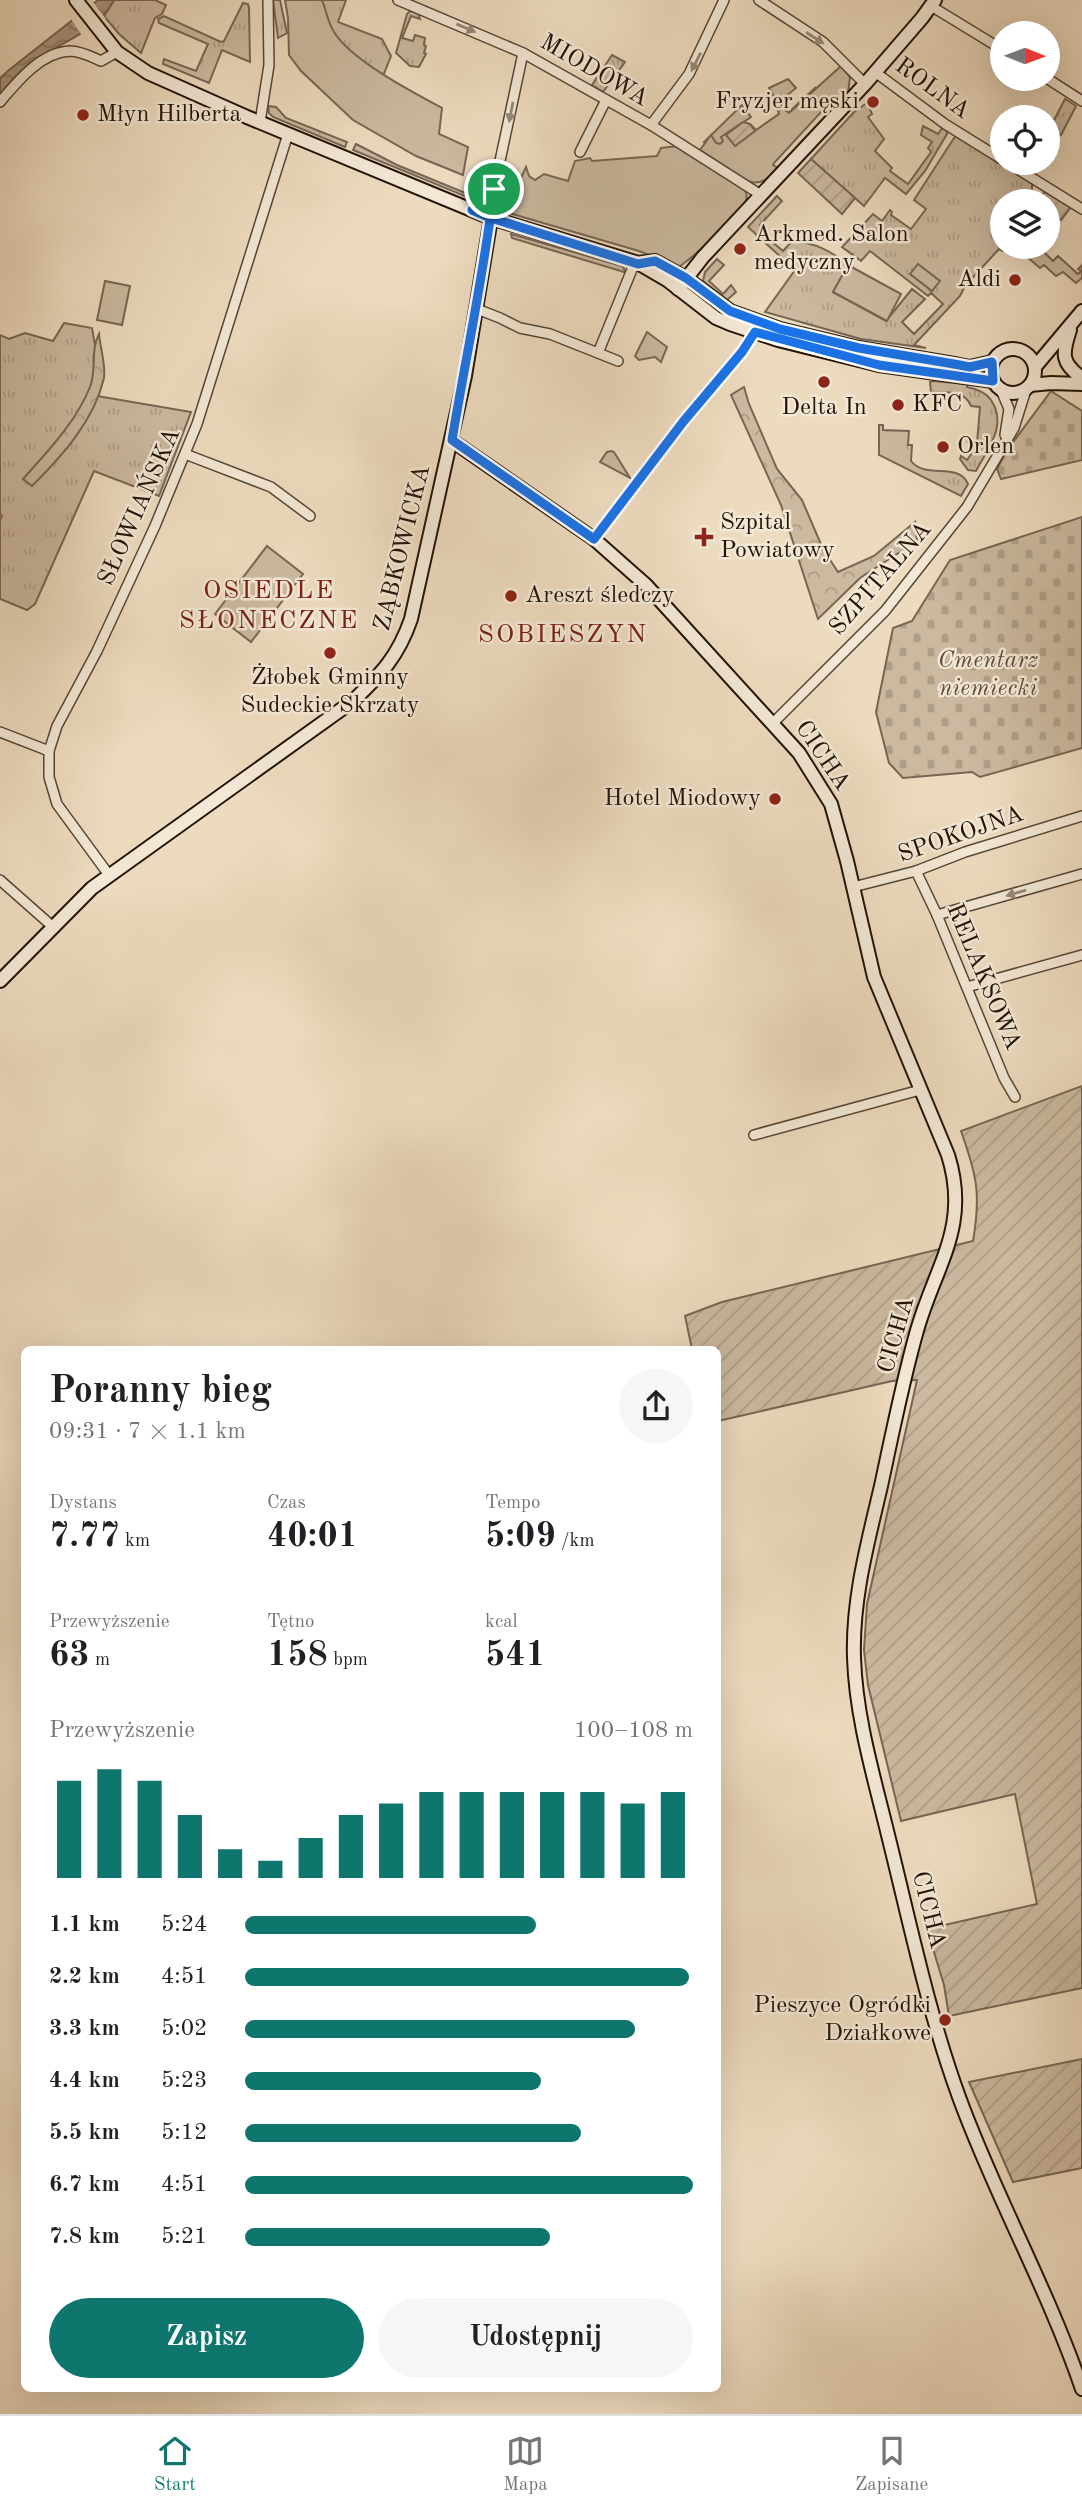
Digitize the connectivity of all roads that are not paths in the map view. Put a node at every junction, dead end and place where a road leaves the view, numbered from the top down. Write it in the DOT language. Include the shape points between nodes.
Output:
graph roads {
  1 [pos="268,0"];
  2 [pos="724,0"];
  3 [pos="759,0"];
  4 [pos="406,1"];
  5 [pos="933,3"];
  6 [pos="79,5"];
  7 [pos="990,42"];
  8 [pos="117,52"];
  9 [pos="523,53"];
  10 [pos="875,72"];
  11 [pos="865,84"];
  12 [pos="1060,87"];
  13 [pos="606,100"];
  14 [pos="1082,101"];
  15 [pos="0,102"];
  16 [pos="260,122"];
  17 [pos="651,125"];
  18 [pos="288,134"];
  19 [pos="580,152"];
  20 [pos="990,152"];
  21 [pos="1028,175"];
  22 [pos="494,189"];
  23 [pos="761,195"];
  24 [pos="1082,195"];
  25 [pos="1080,207"];
  26 [pos="472,210"];
  27 [pos="491,218"];
  28 [pos="637,263"];
  29 [pos="682,283"];
  30 [pos="477,309"];
  31 [pos="1082,311"];
  32 [pos="1072,323"];
  33 [pos="757,328"];
  34 [pos="833,347"];
  35 [pos="1025,351"];
  36 [pos="598,353"];
  37 [pos="618,361"];
  38 [pos="992,362"];
  39 [pos="1035,369"];
  40 [pos="1082,382"];
  41 [pos="997,385"];
  42 [pos="1028,387"];
  43 [pos="452,440"];
  44 [pos="1001,448"];
  45 [pos="185,454"];
  46 [pos="310,516"];
  47 [pos="594,539"];
  48 [pos="773,723"];
  49 [pos="0,733"];
  50 [pos="49,751"];
  51 [pos="1082,816"];
  52 [pos="916,871"];
  53 [pos="109,874"];
  54 [pos="1082,874"];
  55 [pos="0,880"];
  56 [pos="853,887"];
  57 [pos="937,915"];
  58 [pos="52,926"];
  59 [pos="1082,955"];
  60 [pos="0,981"];
  61 [pos="967,987"];
  62 [pos="920,1090"];
  63 [pos="1015,1097"];
  64 [pos="754,1135"];
  65 [pos="1082,2389"];
  1 -- 16 [label="street" via="269,65"];
  2 -- 17 [label="street, one-way" via="690,74"];
  3 -- 11 [label="street, one-way" via="824,42"];
  4 -- 9 [label="street, MIODOWA, one-way"];
  5 -- 7 [label="street"];
  5 -- 10 [label="street"];
  6 -- 8 [label="street"];
  8 -- 15 [label="street" via="102,61 72,51 46,58"];
  8 -- 16 [label="street" via="148,73"];
  9 -- 13 [label="street, MIODOWA"];
  9 -- 22 [label="street, ZĄBKOWICKA, one-way"];
  10 -- 11 [label="street"];
  10 -- 20 [label="street, ROLNA"];
  11 -- 23 [label="street"];
  12 -- 14 [label="street"];
  13 -- 17 [label="street, MIODOWA"];
  13 -- 19 [label="street"];
  16 -- 18 [label="street"];
  17 -- 23 [label="street, MIODOWA"];
  18 -- 26 [label="street"];
  18 -- 45 [label="street, SŁOWIAŃSKA" via="212,383"];
  21 -- 25 [label="street"];
  22 -- 26 [label="street"];
  22 -- 27 [label="street, ZĄBKOWICKA"];
  23 -- 29 [label="street"];
  24 -- 25 [label="street"];
  26 -- 27 [label="street"];
  27 -- 28 [label="street"];
  27 -- 30 [label="street, ZĄBKOWICKA"];
  28 -- 29 [label="street"];
  28 -- 36 [label="street"];
  29 -- 33 [label="street"];
  30 -- 36 [label="street"];
  30 -- 43 [label="street, ZĄBKOWICKA"];
  31 -- 32 [label="street"];
  32 -- 35 [label="street" via="1042,346"];
  32 -- 39 [label="street"];
  32 -- 40 [label="street" via="1065,359"];
  33 -- 34 [label="street"];
  33 -- 47 [label="street"];
  34 -- 38 [label="street" via="970,367"];
  34 -- 41 [label="street" via="879,365"];
  35 -- 38 [label="street" via="1006,349"];
  35 -- 39 [label="street"];
  36 -- 37 [label="street"];
  38 -- 41 [label="street"];
  39 -- 40 [label="street"];
  39 -- 42 [label="street"];
  40 -- 42 [label="street"];
  41 -- 42 [label="street" via="1013,393"];
  41 -- 44 [label="street, SZPITALNA" via="1009,409"];
  42 -- 44 [label="street, SZPITALNA" via="1014,428"];
  43 -- 47 [label="street, CICHA"];
  43 -- 53 [label="street, ZĄBKOWICKA" via="411,619 388,666 353,701"];
  44 -- 48 [label="street, SZPITALNA" via="967,507 885,611"];
  45 -- 46 [label="street" via="271,487"];
  45 -- 50 [label="street, SŁOWIAŃSKA"];
  47 -- 48 [label="street, CICHA" via="646,585"];
  48 -- 56 [label="street, CICHA" via="799,753 831,804"];
  49 -- 50 [label="street"];
  50 -- 53 [label="street, SŁOWIAŃSKA" via="49,777 57,804"];
  51 -- 52 [label="street, SPOKOJNA"];
  52 -- 56 [label="street, SPOKOJNA"];
  52 -- 57 [label="street, RELAKSOWA"];
  53 -- 58 [label="street, ZĄBKOWICKA"];
  54 -- 57 [label="street, one-way"];
  55 -- 58 [label="street"];
  56 -- 62 [label="street, CICHA" via="874,977"];
  57 -- 61 [label="street, RELAKSOWA"];
  58 -- 60 [label="street, ZĄBKOWICKA"];
  59 -- 61 [label="street"];
  61 -- 63 [label="street, RELAKSOWA"];
  62 -- 64 [label="street"];
  62 -- 65 [label="street, CICHA" via="952,1167 955,1222 917,1331 862,1572 854,1634 856,1693 941,2044 964,2110 1053,2309"];
}
